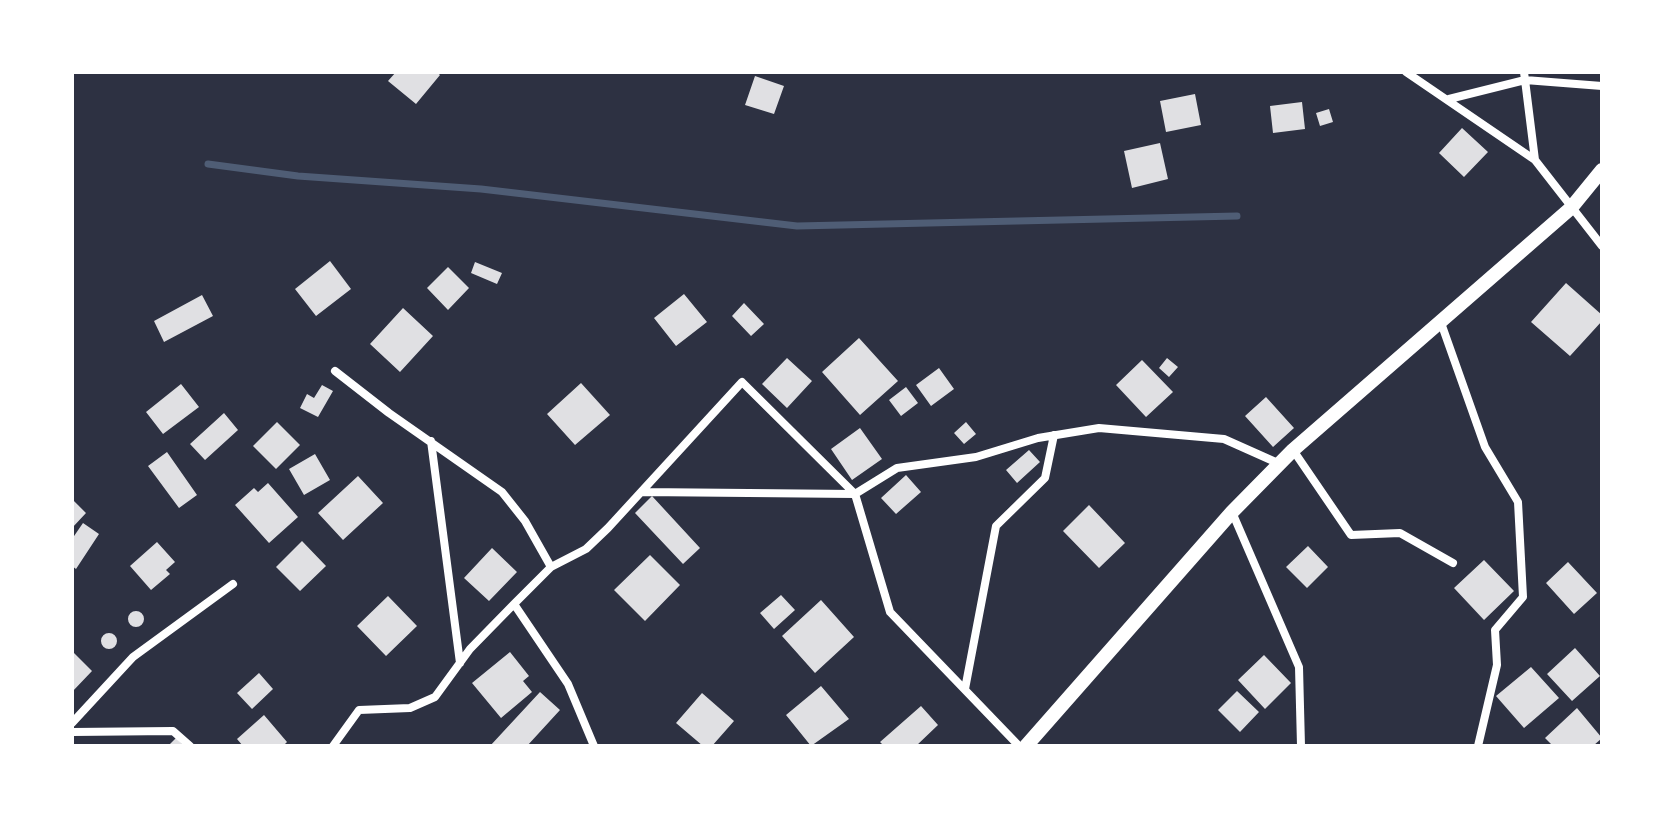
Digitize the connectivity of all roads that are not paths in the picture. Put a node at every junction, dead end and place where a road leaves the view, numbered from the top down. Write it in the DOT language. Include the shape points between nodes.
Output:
graph roads {
  1 [pos="1406,72"];
  2 [pos="1524,76"];
  3 [pos="1602,86"];
  4 [pos="1449,99"];
  5 [pos="1535,160"];
  6 [pos="1602,170"];
  7 [pos="1571,208"];
  8 [pos="1602,246"];
  9 [pos="1439,320"];
  10 [pos="335,371"];
  11 [pos="1054,435"];
  12 [pos="431,441"];
  13 [pos="1293,450"];
  14 [pos="1280,464"];
  15 [pos="642,492"];
  16 [pos="855,494"];
  17 [pos="1232,512"];
  18 [pos="1453,563"];
  19 [pos="551,567"];
  20 [pos="233,584"];
  21 [pos="514,604"];
  22 [pos="460,663"];
  23 [pos="965,689"];
  24 [pos="72,723"];
  25 [pos="72,732"];
  26 [pos="190,746"];
  27 [pos="333,746"];
  28 [pos="594,746"];
  29 [pos="1019,746"];
  30 [pos="1026,746"];
  31 [pos="1301,746"];
  32 [pos="1478,746"];
  1 -- 4 [label="street"];
  2 -- 3 [label="street"];
  2 -- 4 [label="street"];
  2 -- 5 [label="street"];
  4 -- 5 [label="street"];
  5 -- 7 [label="street"];
  6 -- 7 [label="street"];
  7 -- 8 [label="street"];
  7 -- 9 [label="street"];
  9 -- 13 [label="street"];
  9 -- 32 [label="street" via="1485,447 1518,502 1523,597 1495,630 1497,665"];
  10 -- 12 [label="street"];
  11 -- 14 [label="street" via="1099,428 1224,439"];
  11 -- 16 [label="street" via="976,457 897,468"];
  11 -- 23 [label="street" via="1045,478 996,526"];
  12 -- 19 [label="street" via="502,492"];
  12 -- 22 [label="street"];
  13 -- 14 [label="street"];
  13 -- 18 [label="street" via="1351,535 1400,533"];
  14 -- 17 [label="street"];
  15 -- 16 [label="street"];
  15 -- 16 [label="street" via="742,382"];
  15 -- 19 [label="street" via="586,549"];
  16 -- 23 [label="street" via="890,612"];
  17 -- 30 [label="street"];
  17 -- 31 [label="street" via="1299,667"];
  19 -- 21 [label="street"];
  20 -- 24 [label="street" via="133,657"];
  21 -- 22 [label="street"];
  21 -- 28 [label="street" via="568,684"];
  22 -- 27 [label="street" via="435,697 410,708 359,710"];
  23 -- 29 [label="street"];
  25 -- 26 [label="street" via="173,731"];
}
